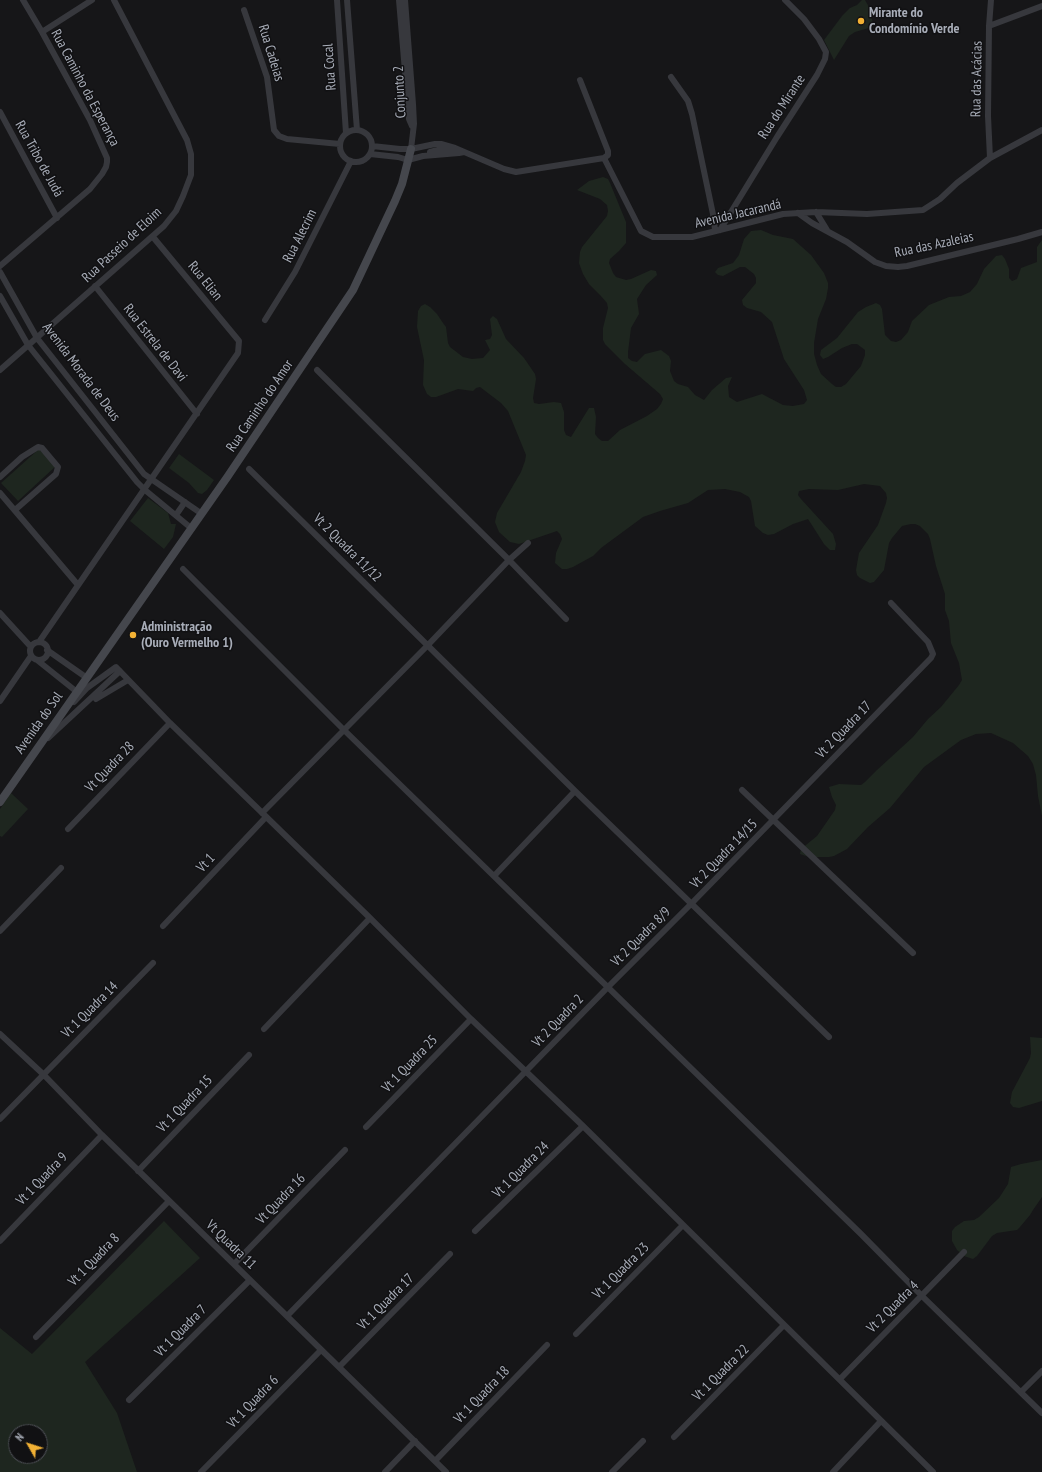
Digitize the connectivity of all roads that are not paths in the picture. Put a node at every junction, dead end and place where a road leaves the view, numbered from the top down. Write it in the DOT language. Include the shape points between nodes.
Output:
graph roads {
  1 [pos="23,0"];
  2 [pos="92,0"];
  3 [pos="114,0"];
  4 [pos="336,0"];
  5 [pos="347,0"];
  6 [pos="785,0"];
  7 [pos="991,0"];
  8 [pos="402,3"];
  9 [pos="1042,7"];
  10 [pos="244,10"];
  11 [pos="989,26"];
  12 [pos="42,32"];
  13 [pos="671,76"];
  14 [pos="580,80"];
  15 [pos="0,112"];
  16 [pos="413,127"];
  17 [pos="357,130"];
  18 [pos="1042,130"];
  19 [pos="346,133"];
  20 [pos="340,144"];
  21 [pos="372,146"];
  22 [pos="411,149"];
  23 [pos="462,152"];
  24 [pos="370,154"];
  25 [pos="604,158"];
  26 [pos="990,158"];
  27 [pos="408,160"];
  28 [pos="351,161"];
  29 [pos="816,212"];
  30 [pos="798,214"];
  31 [pos="57,218"];
  32 [pos="717,230"];
  33 [pos="828,232"];
  34 [pos="1042,232"];
  35 [pos="153,237"];
  36 [pos="0,266"];
  37 [pos="0,272"];
  38 [pos="95,286"];
  39 [pos="0,296"];
  40 [pos="265,320"];
  41 [pos="37,338"];
  42 [pos="28,345"];
  43 [pos="0,370"];
  44 [pos="317,370"];
  45 [pos="197,414"];
  46 [pos="248,469"];
  47 [pos="0,477"];
  48 [pos="152,479"];
  49 [pos="145,490"];
  50 [pos="0,493"];
  51 [pos="185,502"];
  52 [pos="15,510"];
  53 [pos="202,514"];
  54 [pos="176,516"];
  55 [pos="191,528"];
  56 [pos="528,543"];
  57 [pos="509,560"];
  58 [pos="183,569"];
  59 [pos="78,585"];
  60 [pos="891,603"];
  61 [pos="0,613"];
  62 [pos="566,620"];
  63 [pos="39,642"];
  64 [pos="428,645"];
  65 [pos="31,647"];
  66 [pos="47,650"];
  67 [pos="34,658"];
  68 [pos="118,669"];
  69 [pos="87,678"];
  70 [pos="128,680"];
  71 [pos="77,692"];
  72 [pos="0,701"];
  73 [pos="77,712"];
  74 [pos="58,719"];
  75 [pos="170,723"];
  76 [pos="344,729"];
  77 [pos="39,745"];
  78 [pos="742,790"];
  79 [pos="575,791"];
  80 [pos="0,802"];
  81 [pos="264,815"];
  82 [pos="774,820"];
  83 [pos="68,829"];
  84 [pos="61,868"];
  85 [pos="494,876"];
  86 [pos="691,904"];
  87 [pos="370,918"];
  88 [pos="163,926"];
  89 [pos="0,931"];
  90 [pos="913,953"];
  91 [pos="154,963"];
  92 [pos="608,987"];
  93 [pos="471,1019"];
  94 [pos="264,1029"];
  95 [pos="0,1034"];
  96 [pos="829,1037"];
  97 [pos="249,1055"];
  98 [pos="526,1071"];
  99 [pos="44,1075"];
  100 [pos="0,1119"];
  101 [pos="583,1126"];
  102 [pos="366,1127"];
  103 [pos="102,1135"];
  104 [pos="345,1150"];
  105 [pos="138,1171"];
  106 [pos="169,1201"];
  107 [pos="683,1225"];
  108 [pos="476,1231"];
  109 [pos="0,1241"];
  110 [pos="964,1252"];
  111 [pos="450,1254"];
  112 [pos="234,1264"];
  113 [pos="250,1280"];
  114 [pos="922,1296"];
  115 [pos="287,1316"];
  116 [pos="784,1326"];
  117 [pos="576,1334"];
  118 [pos="36,1337"];
  119 [pos="547,1345"];
  120 [pos="322,1350"];
  121 [pos="339,1367"];
  122 [pos="1042,1371"];
  123 [pos="840,1379"];
  124 [pos="1021,1392"];
  125 [pos="129,1400"];
  126 [pos="1042,1413"];
  127 [pos="881,1421"];
  128 [pos="674,1437"];
  129 [pos="415,1441"];
  130 [pos="643,1441"];
  131 [pos="435,1461"];
  132 [pos="201,1472"];
  133 [pos="385,1472"];
  134 [pos="446,1472"];
  135 [pos="612,1472"];
  136 [pos="833,1472"];
  137 [pos="932,1472"];
  1 -- 12 [label="street, Rua Caminho da Esperança"];
  2 -- 12 [label="street"];
  3 -- 35 [label="street, Rua Passeio de Eloim" via="183,132 191,154 190,175 184,196 170,219"];
  4 -- 19 [label="street, Rua Cocal"];
  5 -- 17 [label="street, Rua Cocal"];
  6 -- 32 [label="street, Rua do Mirante" via="819,39 826,52 825,59 818,75"];
  7 -- 11 [label="street, Rua das Acácias"];
  8 -- 16 [label="street, Conjunto 2" via="412,76"];
  9 -- 11 [label="street"];
  10 -- 20 [label="street, Rua Cadeias" via="267,77 274,130 279,136 287,139"];
  11 -- 26 [label="street, Rua das Acácias"];
  12 -- 31 [label="street, Rua Caminho da Esperança" via="90,120 107,158 106,167 96,182"];
  13 -- 32 [label="street" via="688,101 692,114"];
  14 -- 25 [label="street" via="608,151"];
  15 -- 31 [label="street, Rua Tribo de Judá"];
  16 -- 22 [label="street, Rua Caminho do Amor"];
  17 -- 19 [label="street"];
  17 -- 21 [label="street" via="367,134"];
  18 -- 26 [label="street, Avenida Jacarandá"];
  19 -- 20 [label="street"];
  20 -- 28 [label="street" via="341,151"];
  21 -- 22 [label="street"];
  21 -- 24 [label="street"];
  22 -- 23 [label="street" via="436,144"];
  22 -- 27 [label="street, Rua Caminho do Amor"];
  23 -- 25 [label="street" via="504,170 516,172"];
  23 -- 27 [label="street"];
  24 -- 27 [label="street"];
  24 -- 28 [label="street" via="365,160"];
  25 -- 32 [label="street, Avenida Jacarandá" via="641,231 647,235 692,236"];
  26 -- 29 [label="street, Avenida Jacarandá" via="923,210 867,214"];
  27 -- 53 [label="street, Rua Caminho do Amor" via="402,184 390,213 353,290"];
  28 -- 40 [label="street, Rua Alecrim" via="295,272"];
  29 -- 30 [label="street, Avenida Jacarandá"];
  29 -- 33 [label="street, Rua das Azaleias"];
  30 -- 32 [label="street, Avenida Jacarandá" via="778,215"];
  30 -- 33 [label="street"];
  31 -- 36 [label="street, Rua Caminho da Esperança"];
  33 -- 34 [label="street, Rua das Azaleias" via="875,262 898,267"];
  35 -- 38 [label="street, Rua Passeio de Eloim"];
  35 -- 45 [label="street, Rua Elian" via="239,341 240,347 233,363"];
  37 -- 41 [label="street, Avenida Morada de Deus"];
  38 -- 41 [label="street, Rua Passeio de Eloim"];
  38 -- 45 [label="street, Rua Estrela de Davi"];
  39 -- 42 [label="street, Avenida Morada de Deus"];
  41 -- 42 [label="street, Rua Passeio de Eloim"];
  41 -- 48 [label="street, Avenida Morada de Deus" via="144,474"];
  42 -- 43 [label="street, Rua Passeio de Eloim"];
  42 -- 49 [label="street, Avenida Morada de Deus"];
  44 -- 57 [label="street"];
  45 -- 48 [label="street"];
  46 -- 64 [label="street, Vt 2 Quadra 11/12"];
  47 -- 52 [label="street" via="22,457 38,447 42,448 58,467 56,474"];
  48 -- 49 [label="street"];
  48 -- 51 [label="street, Avenida Morada de Deus"];
  49 -- 54 [label="street, Avenida Morada de Deus"];
  49 -- 59 [label="street"];
  50 -- 52 [label="street"];
  51 -- 53 [label="street, Avenida Morada de Deus"];
  51 -- 54 [label="street"];
  52 -- 59 [label="street"];
  53 -- 55 [label="street, Rua Caminho do Amor"];
  54 -- 55 [label="street, Avenida Morada de Deus"];
  55 -- 69 [label="street, Rua Caminho do Amor"];
  56 -- 57 [label="street, Vt 1"];
  57 -- 62 [label="street"];
  57 -- 64 [label="street, Vt 1"];
  58 -- 76 [label="street"];
  59 -- 63 [label="street"];
  60 -- 82 [label="street, Vt 2 Quadra 17" via="928,642 934,654"];
  61 -- 65 [label="street"];
  63 -- 65 [label="street"];
  63 -- 66 [label="street" via="46,646"];
  64 -- 76 [label="street, Vt 1"];
  64 -- 79 [label="street, Vt 2 Quadra 11/12"];
  65 -- 67 [label="street" via="30,653"];
  66 -- 67 [label="street" via="45,658"];
  66 -- 69 [label="street"];
  67 -- 71 [label="street"];
  67 -- 72 [label="street"];
  68 -- 70 [label="street"];
  68 -- 73 [label="street"];
  68 -- 74 [label="street" via="82,693"];
  69 -- 71 [label="street, Avenida do Sol"];
  70 -- 73 [label="street"];
  70 -- 75 [label="street"];
  71 -- 74 [label="street, Avenida do Sol"];
  73 -- 77 [label="street"];
  74 -- 77 [label="street, Avenida do Sol"];
  75 -- 81 [label="street"];
  75 -- 83 [label="street, Vt Quadra 28"];
  76 -- 81 [label="street, Vt 1"];
  76 -- 85 [label="street"];
  77 -- 80 [label="street, Avenida do Sol"];
  78 -- 82 [label="street"];
  79 -- 85 [label="street"];
  79 -- 86 [label="street, Vt 2 Quadra 11/12"];
  81 -- 87 [label="street"];
  81 -- 88 [label="street, Vt 1"];
  82 -- 86 [label="street, Vt 2 Quadra 14/15"];
  82 -- 90 [label="street"];
  84 -- 89 [label="street"];
  85 -- 92 [label="street"];
  86 -- 92 [label="street, Vt 2 Quadra 8/9"];
  86 -- 96 [label="street, Vt 2 Quadra 11/12"];
  87 -- 93 [label="street"];
  87 -- 94 [label="street"];
  91 -- 99 [label="street, Vt 1 Quadra 14"];
  92 -- 98 [label="street, Vt 2 Quadra 2"];
  92 -- 114 [label="street"];
  93 -- 98 [label="street"];
  93 -- 102 [label="street, Vt 1 Quadra 25"];
  95 -- 99 [label="street, Vt Quadra 11"];
  97 -- 105 [label="street, Vt 1 Quadra 15"];
  98 -- 101 [label="street"];
  98 -- 115 [label="street, Vt 2 Quadra 2"];
  99 -- 100 [label="street, Vt 1 Quadra 14"];
  99 -- 103 [label="street, Vt Quadra 11"];
  101 -- 107 [label="street"];
  101 -- 108 [label="street, Vt 1 Quadra 24"];
  103 -- 105 [label="street, Vt Quadra 11"];
  103 -- 109 [label="street, Vt 1 Quadra 9"];
  104 -- 112 [label="street, Vt Quadra 16"];
  105 -- 106 [label="street, Vt Quadra 11"];
  106 -- 112 [label="street, Vt Quadra 11"];
  106 -- 118 [label="street, Vt 1 Quadra 8"];
  107 -- 116 [label="street"];
  107 -- 117 [label="street, Vt 1 Quadra 23"];
  110 -- 114 [label="street, Vt 2 Quadra 4"];
  111 -- 121 [label="street, Vt 1 Quadra 17"];
  112 -- 113 [label="street, Vt Quadra 11"];
  113 -- 115 [label="street, Vt Quadra 11"];
  113 -- 125 [label="street, Vt 1 Quadra 7"];
  114 -- 123 [label="street, Vt 2 Quadra 4"];
  114 -- 124 [label="street"];
  115 -- 120 [label="street, Vt Quadra 11"];
  116 -- 123 [label="street"];
  116 -- 128 [label="street, Vt 1 Quadra 22"];
  119 -- 131 [label="street, Vt 1 Quadra 18"];
  120 -- 121 [label="street, Vt Quadra 11"];
  120 -- 132 [label="street, Vt 1 Quadra 6"];
  121 -- 129 [label="street, Vt Quadra 11"];
  122 -- 124 [label="street"];
  123 -- 127 [label="street"];
  124 -- 126 [label="street"];
  127 -- 136 [label="street"];
  127 -- 137 [label="street"];
  129 -- 131 [label="street, Vt Quadra 11"];
  129 -- 133 [label="street"];
  130 -- 135 [label="street"];
  131 -- 134 [label="street, Vt Quadra 11"];
}
